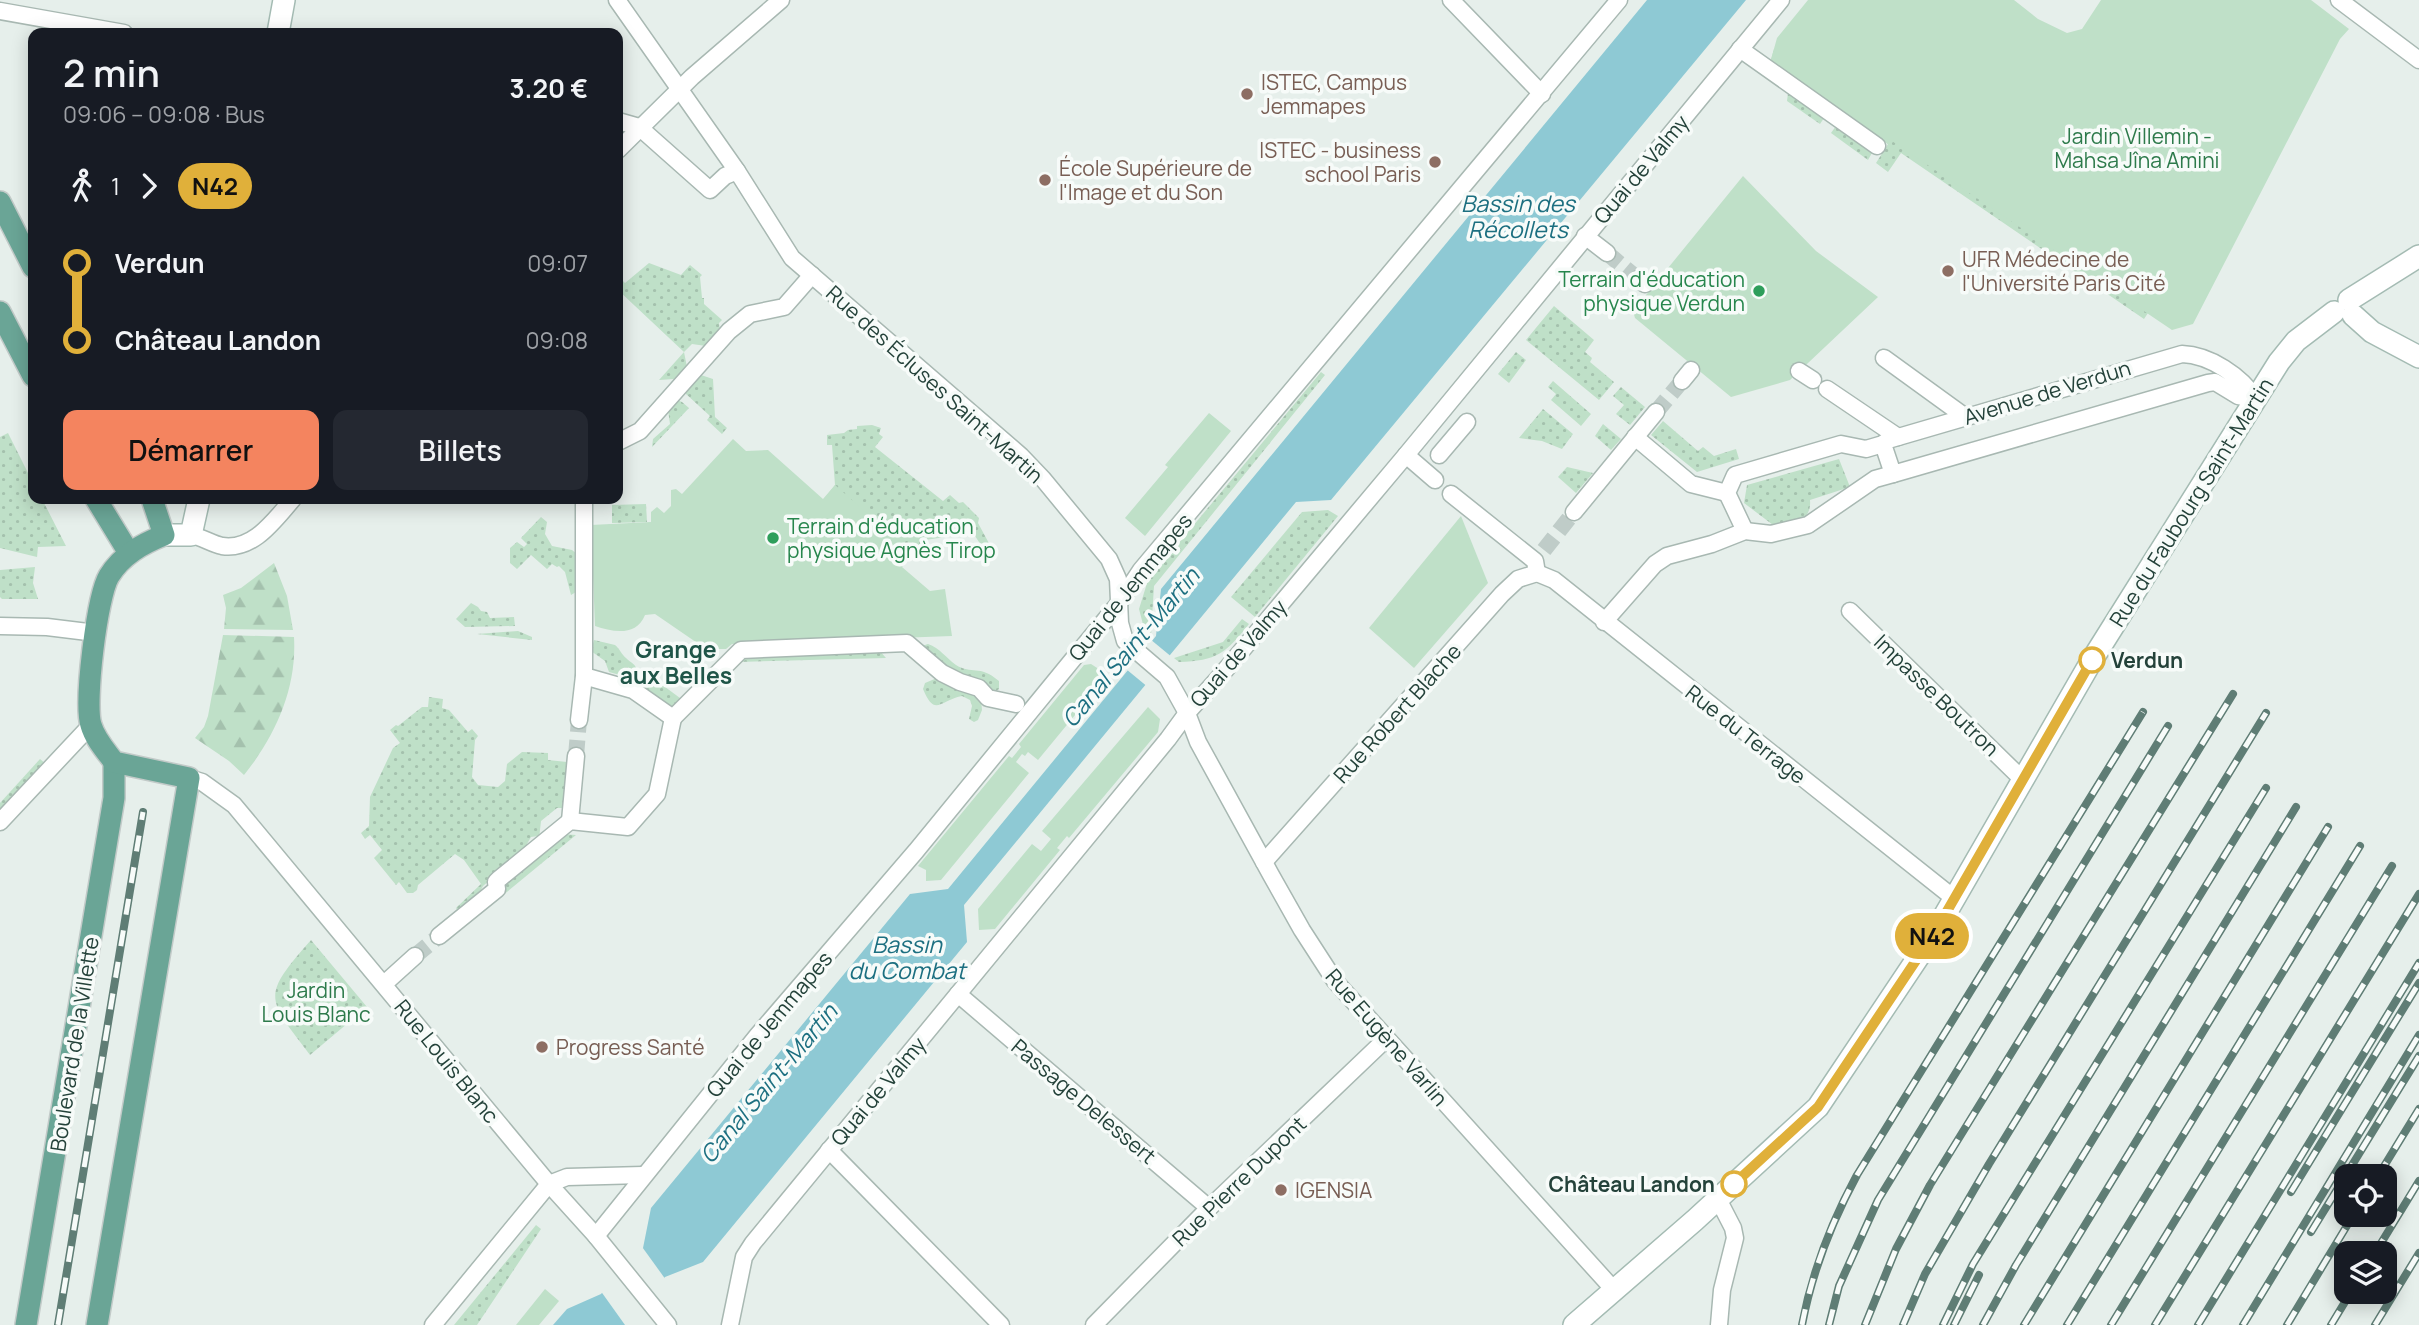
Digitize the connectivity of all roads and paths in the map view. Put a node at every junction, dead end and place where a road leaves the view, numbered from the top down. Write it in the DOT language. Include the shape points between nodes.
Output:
graph roads {
  1 [pos="284,0"];
  2 [pos="617,0"];
  3 [pos="780,0"];
  4 [pos="1451,0"];
  5 [pos="1619,0"];
  6 [pos="1781,0"];
  7 [pos="2339,0"];
  8 [pos="0,12"];
  9 [pos="94,28"];
  10 [pos="279,28"];
  11 [pos="1740,49"];
  12 [pos="2419,60"];
  13 [pos="679,90"];
  14 [pos="1542,94"];
  15 [pos="623,122"];
  16 [pos="639,127"];
  17 [pos="623,145"];
  18 [pos="1877,146"];
  19 [pos="737,171"];
  20 [pos="0,202"];
  21 [pos="1585,236"];
  22 [pos="1607,253"];
  23 [pos="2419,256"];
  24 [pos="28,257"];
  25 [pos="812,275"];
  26 [pos="2345,309"];
  27 [pos="0,312"];
  28 [pos="2419,356"];
  29 [pos="1884,358"];
  30 [pos="2211,362"];
  31 [pos="28,366"];
  32 [pos="1813,380"];
  33 [pos="2196,387"];
  34 [pos="2256,399"];
  35 [pos="1656,412"];
  36 [pos="1964,416"];
  37 [pos="1467,422"];
  38 [pos="1639,433"];
  39 [pos="623,440"];
  40 [pos="1891,440"];
  41 [pos="1406,455"];
  42 [pos="1893,474"];
  43 [pos="1727,493"];
  44 [pos="1451,494"];
  45 [pos="99,504"];
  46 [pos="154,504"];
  47 [pos="199,504"];
  48 [pos="289,504"];
  49 [pos="584,504"];
  50 [pos="1574,512"];
  51 [pos="1745,531"];
  52 [pos="164,535"];
  53 [pos="196,536"];
  54 [pos="129,553"];
  55 [pos="1538,562"];
  56 [pos="1119,603"];
  57 [pos="1850,611"];
  58 [pos="1604,622"];
  59 [pos="0,626"];
  60 [pos="96,633"];
  61 [pos="583,676"];
  62 [pos="1167,677"];
  63 [pos="1016,704"];
  64 [pos="1187,713"];
  65 [pos="673,719"];
  66 [pos="579,720"];
  67 [pos="90,725"];
  68 [pos="576,755"];
  69 [pos="114,762"];
  70 [pos="189,778"];
  71 [pos="2022,780"];
  72 [pos="570,821"];
  73 [pos="0,822"];
  74 [pos="1264,862"];
  75 [pos="1955,899"];
  76 [pos="439,936"];
  77 [pos="415,956"];
  78 [pos="384,984"];
  79 [pos="958,995"];
  80 [pos="1386,1039"];
  81 [pos="829,1150"];
  82 [pos="643,1175"];
  83 [pos="549,1184"];
  84 [pos="1718,1199"];
  85 [pos="1209,1208"];
  86 [pos="596,1236"];
  87 [pos="1614,1290"];
  88 [pos="26,1325"];
  89 [pos="97,1325"];
  90 [pos="433,1325"];
  91 [pos="668,1325"];
  92 [pos="730,1325"];
  93 [pos="1001,1325"];
  94 [pos="1094,1325"];
  95 [pos="1574,1325"];
  96 [pos="1719,1325"];
  1 -- 10 [label="main road"];
  2 -- 13 [label="street, Rue des Écluses Saint-Martin"];
  3 -- 13 [label="street"];
  4 -- 14 [label="street"];
  5 -- 14 [label="street, Quai de Jemmapes"];
  6 -- 11 [label="street, Quai de Valmy"];
  7 -- 12 [label="street"];
  8 -- 9 [label="street"];
  11 -- 18 [label="street"];
  11 -- 21 [label="street, Quai de Valmy"];
  13 -- 16 [label="street"];
  13 -- 19 [label="street, Rue des Écluses Saint-Martin"];
  14 -- 56 [label="street, Quai de Jemmapes" via="1141,570"];
  15 -- 16 [label="street"];
  16 -- 17 [label="street"];
  16 -- 19 [label="street" via="710,190"];
  19 -- 25 [label="street, Rue des Écluses Saint-Martin" via="792,257"];
  20 -- 24 [label="main road"];
  21 -- 22 [label="street"];
  21 -- 41 [label="street, Quai de Valmy"];
  23 -- 26 [label="main road, Rue du Faubourg Saint-Martin"];
  25 -- 39 [label="street" via="784,307 750,314 729,331 640,431"];
  25 -- 56 [label="street, Rue des Écluses Saint-Martin" via="1043,479 1109,559 1118,579"];
  26 -- 28 [label="main road" via="2371,332"];
  26 -- 34 [label="main road, Rue du Faubourg Saint-Martin" via="2296,341"];
  27 -- 31 [label="main road"];
  29 -- 36 [label="street"];
  30 -- 33 [label="street"];
  30 -- 34 [label="street, Avenue de Verdun" via="2246,384"];
  30 -- 36 [label="street, Avenue de Verdun" via="2192,354 2165,357"];
  32 -- 40 [label="street"];
  33 -- 34 [label="street, Avenue de Verdun" via="2215,382 2238,396"];
  33 -- 42 [label="street, Avenue de Verdun"];
  34 -- 71 [label="main road, Rue du Faubourg Saint-Martin"];
  35 -- 38 [label="street"];
  36 -- 40 [label="street, Avenue de Verdun"];
  37 -- 41 [label="street" via="1433,467"];
  38 -- 43 [label="street" via="1691,484"];
  38 -- 50 [label="street"];
  40 -- 42 [label="street"];
  40 -- 43 [label="street, Avenue de Verdun" via="1866,449 1840,444 1735,475"];
  41 -- 64 [label="street, Quai de Valmy"];
  42 -- 51 [label="street, Avenue de Verdun" via="1875,479 1808,525 1772,534"];
  43 -- 51 [label="street"];
  44 -- 55 [label="street, Rue du Terrage"];
  45 -- 54 [label="main road"];
  46 -- 52 [label="main road"];
  47 -- 53 [label="main road"];
  48 -- 53 [label="street" via="265,531 236,545 221,546"];
  49 -- 61 [label="street"];
  51 -- 58 [label="street, Avenue de Verdun" via="1667,556"];
  52 -- 53 [label="main road"];
  52 -- 54 [label="main road"];
  54 -- 60 [label="main road" via="108,578"];
  55 -- 58 [label="street, Rue du Terrage"];
  55 -- 74 [label="street, Rue Robert Blache" via="1502,594"];
  56 -- 62 [label="street, Rue des Écluses Saint-Martin" via="1125,641"];
  56 -- 82 [label="street, Quai de Jemmapes"];
  57 -- 71 [label="street, Impasse Boutron"];
  58 -- 75 [label="street, Rue du Terrage"];
  59 -- 60 [label="street"];
  60 -- 67 [label="main road"];
  61 -- 65 [label="street" via="633,690"];
  61 -- 66 [label="street"];
  62 -- 64 [label="street, Rue Eugène Varlin"];
  63 -- 65 [label="street" via="988,698 979,688 942,673 907,643 741,650"];
  64 -- 74 [label="street, Rue Eugène Varlin"];
  64 -- 79 [label="street, Quai de Valmy"];
  65 -- 72 [label="street" via="657,793 628,827"];
  67 -- 69 [label="main road"];
  67 -- 73 [label="street"];
  68 -- 72 [label="street"];
  69 -- 70 [label="main road"];
  69 -- 88 [label="main road, Boulevard de la Villette" via="114,797"];
  70 -- 78 [label="street, Rue Louis Blanc" via="234,805"];
  70 -- 89 [label="main road"];
  71 -- 75 [label="main road, Rue du Faubourg Saint-Martin"];
  72 -- 76 [label="street"];
  74 -- 80 [label="street, Rue Eugène Varlin" via="1335,981"];
  75 -- 84 [label="main road, Rue du Faubourg Saint-Martin" via="1818,1107"];
  77 -- 78 [label="street"];
  78 -- 83 [label="street, Rue Louis Blanc"];
  79 -- 81 [label="street, Quai de Valmy"];
  79 -- 85 [label="street, Passage Delessert"];
  80 -- 85 [label="street, Rue Pierre Dupont"];
  80 -- 87 [label="street, Rue Eugène Varlin"];
  81 -- 92 [label="street, Quai de Valmy" via="744,1257"];
  81 -- 93 [label="street"];
  82 -- 83 [label="street" via="568,1177"];
  82 -- 86 [label="street, Quai de Jemmapes"];
  83 -- 86 [label="street, Rue Louis Blanc"];
  83 -- 90 [label="street"];
  84 -- 87 [label="main road, Rue du Faubourg Saint-Martin"];
  84 -- 96 [label="street" via="1735,1238"];
  85 -- 94 [label="street, Rue Pierre Dupont"];
  86 -- 91 [label="street, Rue Louis Blanc"];
  87 -- 95 [label="main road, Rue du Faubourg Saint-Martin"];
}
